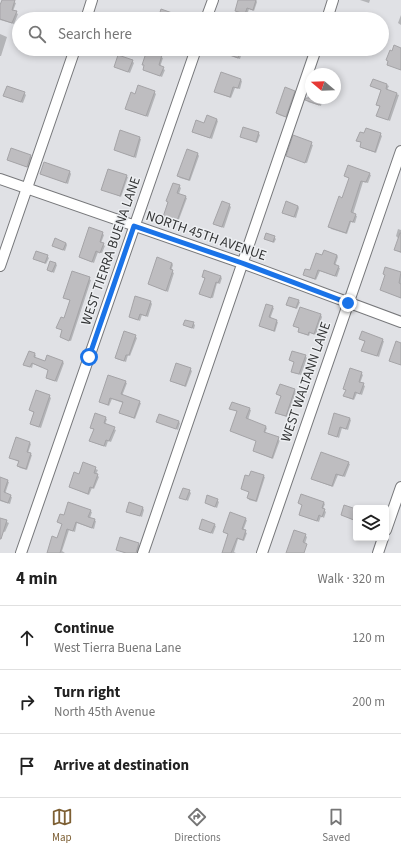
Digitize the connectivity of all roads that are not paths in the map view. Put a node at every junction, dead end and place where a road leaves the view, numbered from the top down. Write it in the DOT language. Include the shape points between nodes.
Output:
graph roads {
  1 [pos="92,0"];
  2 [pos="213,0"];
  3 [pos="333,0"];
  4 [pos="88,12"];
  5 [pos="209,12"];
  6 [pos="329,12"];
  7 [pos="73,56"];
  8 [pos="194,56"];
  9 [pos="314,56"];
  10 [pos="401,151"];
  11 [pos="0,178"];
  12 [pos="27,188"];
  13 [pos="134,226"];
  14 [pos="242,263"];
  15 [pos="0,266"];
  16 [pos="348,303"];
  17 [pos="401,322"];
  18 [pos="401,487"];
  19 [pos="389,521"];
  20 [pos="382,541"];
  21 [pos="21,553"];
  22 [pos="143,553"];
  23 [pos="262,553"];
  24 [pos="378,553"];
  1 -- 4 [label="street"];
  2 -- 5 [label="street"];
  3 -- 6 [label="street"];
  7 -- 12 [label="street"];
  8 -- 13 [label="street, WEST TIERRA BUENA LANE"];
  9 -- 14 [label="street"];
  10 -- 16 [label="street, WEST WALTANN LANE"];
  11 -- 12 [label="street, NORTH 45TH AVENUE"];
  12 -- 13 [label="street, NORTH 45TH AVENUE"];
  12 -- 15 [label="street"];
  13 -- 14 [label="street, NORTH 45TH AVENUE"];
  13 -- 21 [label="street, WEST TIERRA BUENA LANE"];
  14 -- 16 [label="street, NORTH 45TH AVENUE"];
  14 -- 22 [label="street"];
  16 -- 17 [label="street, NORTH 45TH AVENUE"];
  16 -- 23 [label="street, WEST WALTANN LANE"];
  18 -- 19 [label="street"];
  20 -- 24 [label="street"];
}
